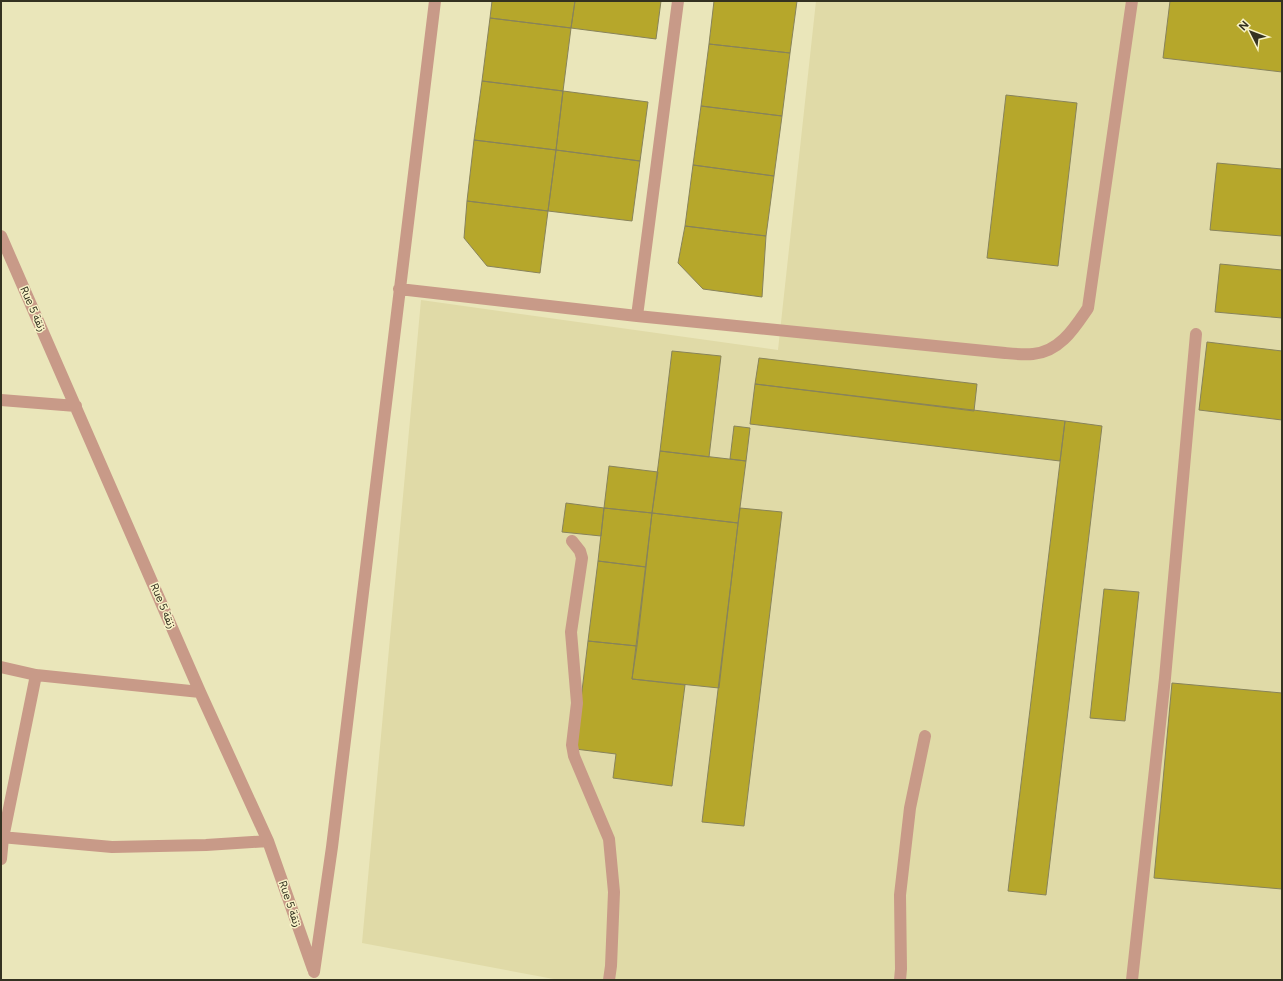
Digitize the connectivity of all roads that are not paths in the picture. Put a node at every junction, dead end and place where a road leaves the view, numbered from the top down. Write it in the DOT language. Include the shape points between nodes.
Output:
graph roads {
  1 [pos="435,1"];
  2 [pos="678,1"];
  3 [pos="1132,1"];
  4 [pos="1,236"];
  5 [pos="399,289"];
  6 [pos="637,316"];
  7 [pos="1196,334"];
  8 [pos="1,400"];
  9 [pos="76,406"];
  10 [pos="572,541"];
  11 [pos="1,667"];
  12 [pos="36,675"];
  13 [pos="200,692"];
  14 [pos="925,736"];
  15 [pos="2,838"];
  16 [pos="268,842"];
  17 [pos="1,859"];
  18 [pos="314,976"];
  19 [pos="609,980"];
  20 [pos="900,980"];
  21 [pos="1132,980"];
  1 -- 5 [label="street"];
  2 -- 6 [label="street"];
  3 -- 6 [label="street" via="1088,308 1071,333 1053,348 1035,354 1005,354"];
  4 -- 9 [label="street, Rue 5 زنقة"];
  5 -- 6 [label="street"];
  5 -- 18 [label="street" via="333,839"];
  7 -- 21 [label="street" via="1166,670"];
  8 -- 9 [label="street"];
  9 -- 13 [label="street, Rue 5 زنقة"];
  10 -- 19 [label="street" via="582,558 571,632 577,703 572,745 574,756 609,839 614,892"];
  11 -- 12 [label="street"];
  12 -- 13 [label="street"];
  12 -- 15 [label="street"];
  13 -- 16 [label="street, Rue 5 زنقة"];
  14 -- 20 [label="street" via="910,808 900,895"];
  15 -- 16 [label="street" via="112,847"];
  15 -- 17 [label="street"];
  16 -- 18 [label="street, Rue 5 زنقة"];
}
